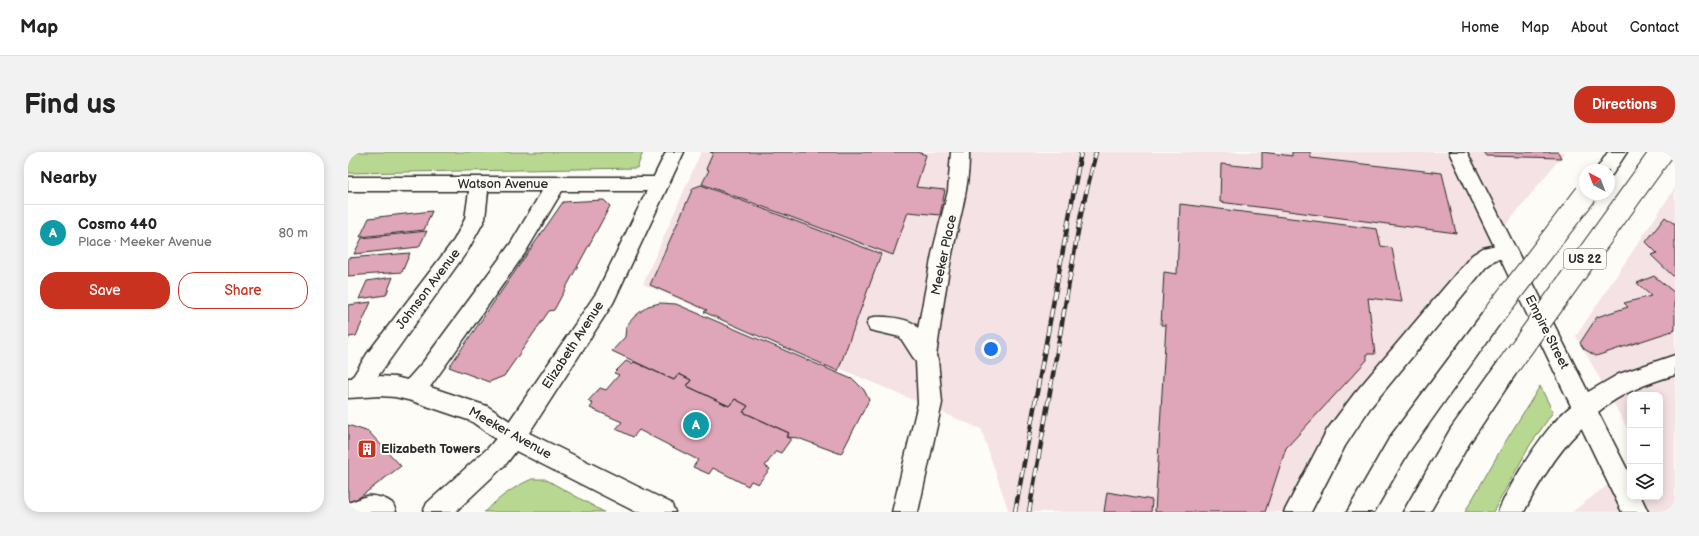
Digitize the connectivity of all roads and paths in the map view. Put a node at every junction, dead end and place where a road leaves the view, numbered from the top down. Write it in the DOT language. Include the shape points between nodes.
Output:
graph roads {
  1 [pos="675,152"];
  2 [pos="960,152"];
  3 [pos="1458,152"];
  4 [pos="1618,152"];
  5 [pos="1662,152"];
  6 [pos="1609,164"];
  7 [pos="348,184"];
  8 [pos="479,184"];
  9 [pos="556,184"];
  10 [pos="659,184"];
  11 [pos="1581,200"];
  12 [pos="1506,251"];
  13 [pos="878,324"];
  14 [pos="924,357"];
  15 [pos="1675,365"];
  16 [pos="353,387"];
  17 [pos="412,391"];
  18 [pos="1585,408"];
  19 [pos="513,436"];
  20 [pos="356,512"];
  21 [pos="383,512"];
  22 [pos="436,512"];
  23 [pos="662,512"];
  24 [pos="905,512"];
  25 [pos="1297,512"];
  26 [pos="1360,512"];
  27 [pos="1416,512"];
  28 [pos="1511,512"];
  29 [pos="1634,512"];
  1 -- 10 [label="main road, Elizabeth Avenue"];
  2 -- 14 [label="main road, Meeker Place" via="961,166 956,196 942,254"];
  3 -- 12 [label="main road, Empire Street"];
  4 -- 6 [label="main road"];
  5 -- 27 [label="main road, US 22, bridge" via="1460,436"];
  7 -- 8 [label="main road, Watson Avenue"];
  8 -- 9 [label="main road, Watson Avenue"];
  8 -- 16 [label="main road, Johnson Avenue" via="475,219 461,245"];
  9 -- 10 [label="main road, Watson Avenue"];
  9 -- 17 [label="main road" via="518,248 431,369"];
  10 -- 19 [label="main road, Elizabeth Avenue" via="605,297"];
  11 -- 26 [label="main road, US 22, bridge" via="1398,445"];
  12 -- 18 [label="main road, Empire Street"];
  12 -- 25 [label="main road" via="1490,253 1479,261 1377,382 1336,438"];
  13 -- 14 [label="main road" via="907,330"];
  14 -- 24 [label="main road" via="927,360 930,403"];
  15 -- 18 [label="main road" via="1621,383"];
  16 -- 17 [label="main road, Meeker Avenue" via="395,386"];
  17 -- 19 [label="main road, Meeker Avenue" via="478,413"];
  18 -- 28 [label="main road" via="1545,452"];
  18 -- 29 [label="main road, Empire Street"];
  19 -- 22 [label="main road, Elizabeth Avenue" via="497,456"];
  19 -- 23 [label="main road, Meeker Avenue"];
  20 -- 21 [label="main road" via="377,508"];
}
